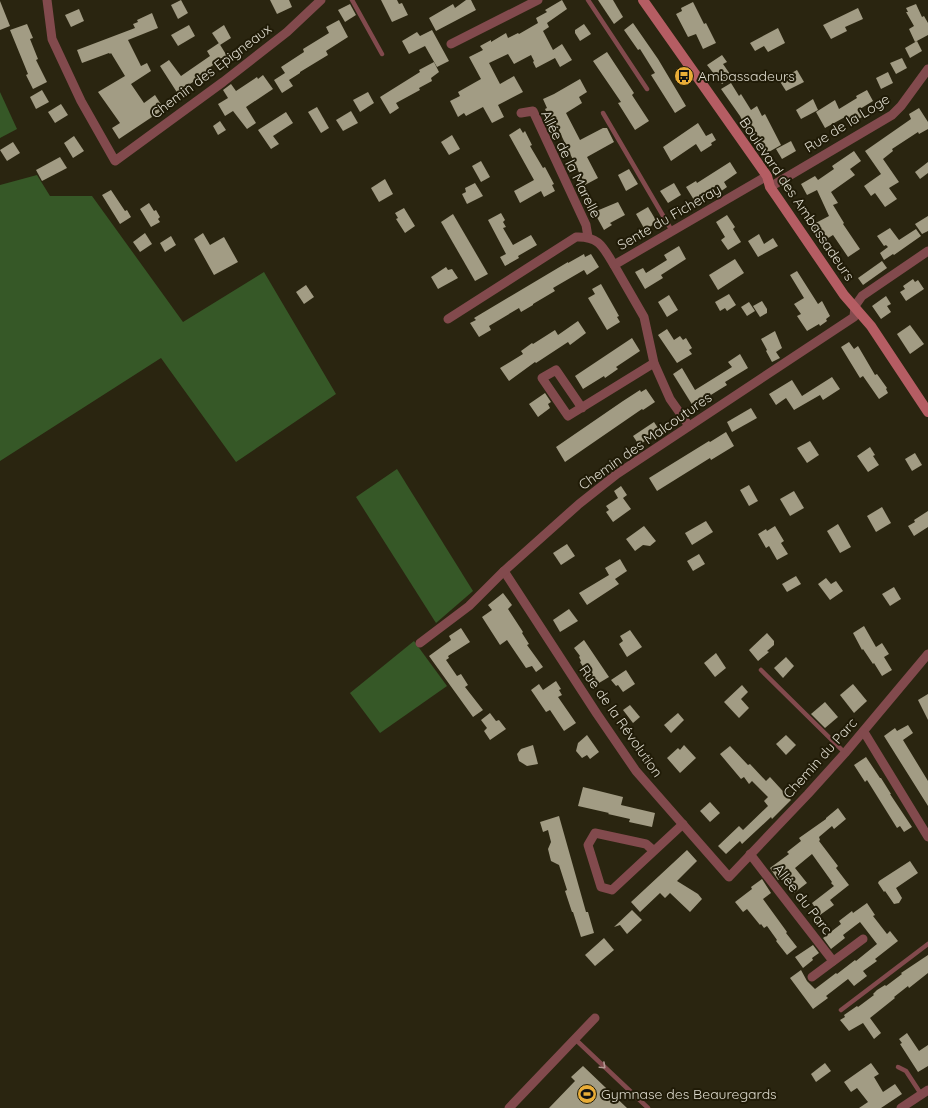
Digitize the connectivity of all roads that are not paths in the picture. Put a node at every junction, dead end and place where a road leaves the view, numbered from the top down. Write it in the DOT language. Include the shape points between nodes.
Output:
graph roads {
  1 [pos="47,0"];
  2 [pos="321,0"];
  3 [pos="352,0"];
  4 [pos="538,0"];
  5 [pos="588,0"];
  6 [pos="643,0"];
  7 [pos="450,44"];
  8 [pos="382,54"];
  9 [pos="928,69"];
  10 [pos="647,89"];
  11 [pos="521,113"];
  12 [pos="603,113"];
  13 [pos="767,176"];
  14 [pos="770,187"];
  15 [pos="672,231"];
  16 [pos="588,237"];
  17 [pos="928,251"];
  18 [pos="614,264"];
  19 [pos="855,306"];
  20 [pos="448,318"];
  21 [pos="654,363"];
  22 [pos="582,408"];
  23 [pos="928,412"];
  24 [pos="689,426"];
  25 [pos="504,572"];
  26 [pos="420,642"];
  27 [pos="928,654"];
  28 [pos="761,670"];
  29 [pos="864,732"];
  30 [pos="845,753"];
  31 [pos="683,824"];
  32 [pos="928,837"];
  33 [pos="654,851"];
  34 [pos="750,854"];
  35 [pos="729,877"];
  36 [pos="863,939"];
  37 [pos="928,944"];
  38 [pos="833,961"];
  39 [pos="812,977"];
  40 [pos="841,1010"];
  41 [pos="595,1018"];
  42 [pos="575,1039"];
  43 [pos="898,1067"];
  44 [pos="925,1092"];
  45 [pos="509,1108"];
  46 [pos="648,1108"];
  47 [pos="901,1108"];
  1 -- 2 [label="street, Chemin des Epigneaux" via="52,39 81,101 115,161 223,82"];
  3 -- 8 [label="lane"];
  4 -- 7 [label="street"];
  5 -- 10 [label="lane"];
  6 -- 13 [label="main road, Boulevard des Ambassadeurs"];
  9 -- 14 [label="street, Rue de la Loge" via="892,115"];
  11 -- 16 [label="street, Allée de la Marelle" via="533,111 586,225"];
  12 -- 15 [label="lane"];
  13 -- 14 [label="main road, Boulevard des Ambassadeurs"];
  13 -- 15 [label="street, Sente du Ficheray"];
  14 -- 19 [label="main road, Boulevard des Ambassadeurs" via="844,295"];
  15 -- 18 [label="street, Sente du Ficheray"];
  16 -- 18 [label="street, Sente du Ficheray" via="601,245"];
  16 -- 20 [label="street" via="576,237"];
  17 -- 19 [label="street" via="862,296"];
  18 -- 21 [label="street" via="644,316"];
  19 -- 23 [label="main road, Boulevard des Ambassadeurs"];
  19 -- 24 [label="street, Chemin des Malcoutures" via="854,317"];
  21 -- 22 [label="street"];
  21 -- 24 [label="street" via="670,399"];
  22 -- 22 [label="street" via="568,416 542,378 556,370"];
  24 -- 25 [label="street, Chemin des Malcoutures" via="617,474 579,504"];
  25 -- 26 [label="street, Chemin des Malcoutures" via="469,606"];
  25 -- 31 [label="street, Rue de la Révolution" via="636,771"];
  27 -- 29 [label="street, Chemin du Parc"];
  28 -- 30 [label="lane"];
  29 -- 30 [label="street, Chemin du Parc"];
  29 -- 32 [label="street"];
  30 -- 34 [label="street, Chemin du Parc"];
  31 -- 33 [label="street"];
  31 -- 35 [label="street, Rue de la Révolution"];
  33 -- 33 [label="street" via="612,890 601,887 588,846 595,833 646,844"];
  34 -- 35 [label="street, Chemin du Parc"];
  34 -- 38 [label="street, Allée du Parc"];
  36 -- 38 [label="street"];
  37 -- 40 [label="lane"];
  38 -- 39 [label="street"];
  41 -- 42 [label="street"];
  42 -- 45 [label="street"];
  42 -- 46 [label="lane, one-way"];
  43 -- 44 [label="lane" via="906,1071"];
  44 -- 47 [label="street"];
}
